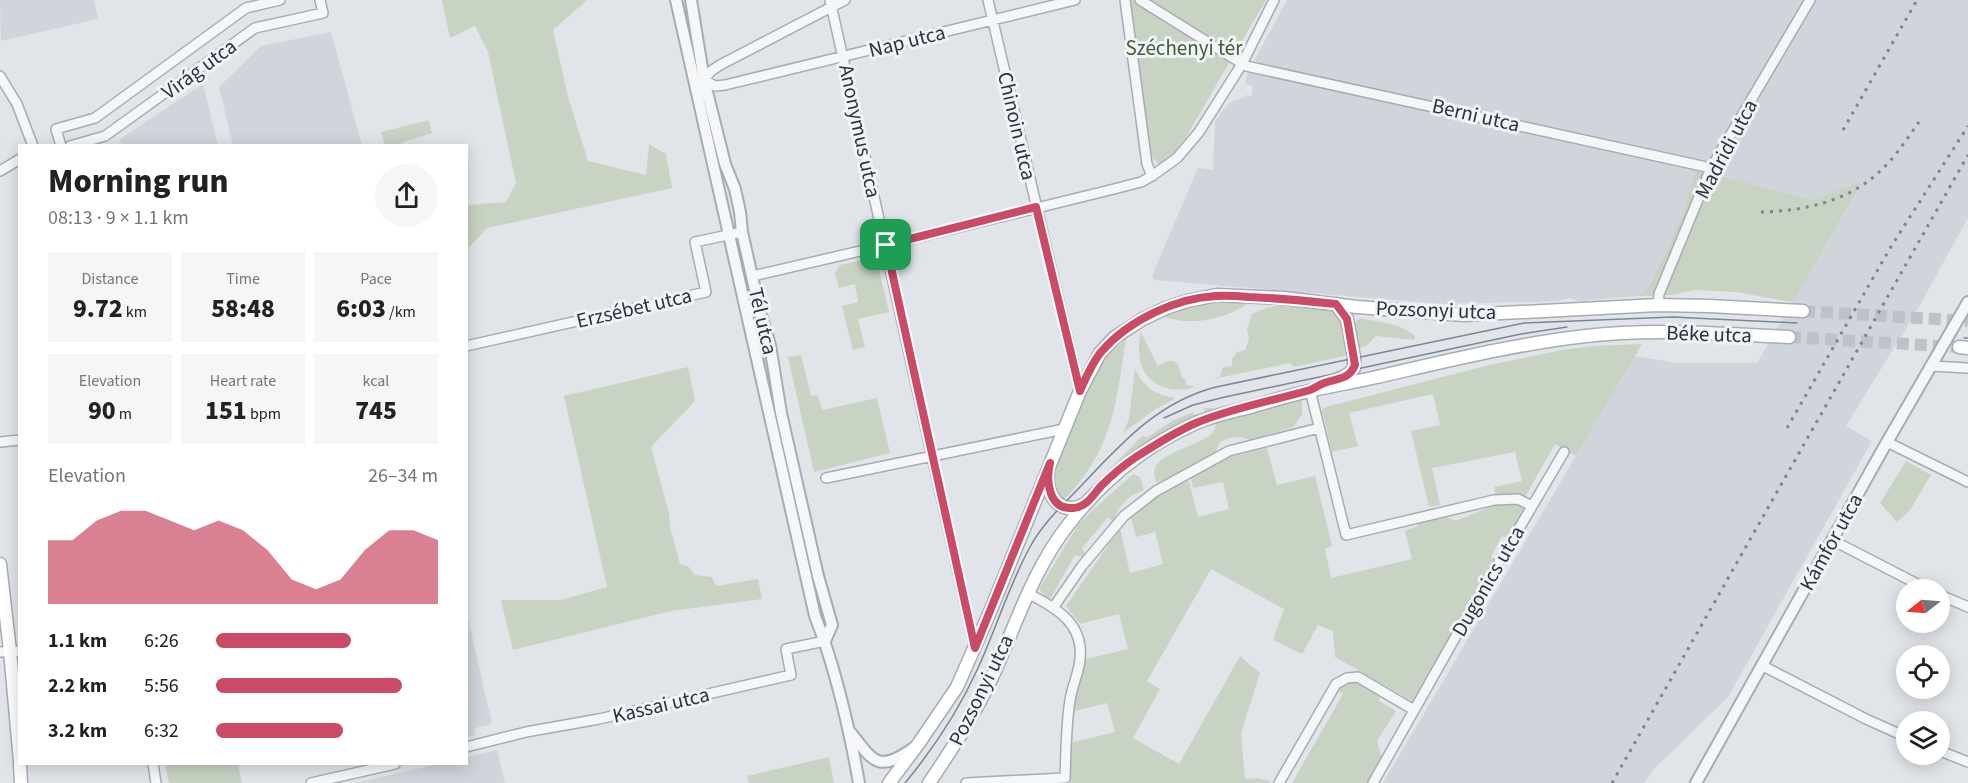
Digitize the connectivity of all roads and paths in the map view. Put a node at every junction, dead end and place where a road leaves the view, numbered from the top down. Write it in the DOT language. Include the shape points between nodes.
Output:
graph roads {
  1 [pos="280,0"];
  2 [pos="320,0"];
  3 [pos="676,0"];
  4 [pos="691,0"];
  5 [pos="845,0"];
  6 [pos="988,0"];
  7 [pos="1075,0"];
  8 [pos="1125,0"];
  9 [pos="1140,0"];
  10 [pos="1274,0"];
  11 [pos="1810,0"];
  12 [pos="831,4"];
  13 [pos="992,19"];
  14 [pos="844,56"];
  15 [pos="1242,64"];
  16 [pos="0,76"];
  17 [pos="699,81"];
  18 [pos="32,144"];
  19 [pos="60,144"];
  20 [pos="77,144"];
  21 [pos="18,160"];
  22 [pos="1711,168"];
  23 [pos="0,171"];
  24 [pos="1152,177"];
  25 [pos="1036,207"];
  26 [pos="742,232"];
  27 [pos="729,234"];
  28 [pos="886,245"];
  29 [pos="753,276"];
  30 [pos="1968,302"];
  31 [pos="1336,304"];
  32 [pos="1658,305"];
  33 [pos="1803,311"];
  34 [pos="1628,333"];
  35 [pos="1789,337"];
  36 [pos="468,346"];
  37 [pos="1930,366"];
  38 [pos="1968,368"];
  39 [pos="1310,390"];
  40 [pos="1080,391"];
  41 [pos="1319,428"];
  42 [pos="1064,429"];
  43 [pos="18,440"];
  44 [pos="0,442"];
  45 [pos="1887,442"];
  46 [pos="1564,452"];
  47 [pos="932,456"];
  48 [pos="1050,463"];
  49 [pos="826,478"];
  50 [pos="1968,482"];
  51 [pos="1089,500"];
  52 [pos="1532,506"];
  53 [pos="1832,540"];
  54 [pos="0,564"];
  55 [pos="1908,579"];
  56 [pos="1027,593"];
  57 [pos="1950,599"];
  58 [pos="1968,607"];
  59 [pos="1053,608"];
  60 [pos="825,641"];
  61 [pos="975,648"];
  62 [pos="10,651"];
  63 [pos="1763,666"];
  64 [pos="1414,711"];
  65 [pos="848,729"];
  66 [pos="1896,732"];
  67 [pos="18,740"];
  68 [pos="919,743"];
  69 [pos="468,746"];
  70 [pos="1950,756"];
  71 [pos="855,758"];
  72 [pos="1968,762"];
  73 [pos="20,765"];
  74 [pos="153,765"];
  75 [pos="391,765"];
  76 [pos="890,782"];
  77 [pos="21,783"];
  78 [pos="156,783"];
  79 [pos="311,783"];
  80 [pos="851,783"];
  81 [pos="860,783"];
  82 [pos="929,783"];
  83 [pos="966,783"];
  84 [pos="1279,783"];
  85 [pos="1373,783"];
  86 [pos="1696,783"];
  1 -- 19 [label="street, Virág utca" via="246,8 95,118 56,129"];
  2 -- 20 [label="street, Virág utca" via="322,13 255,28 105,136"];
  3 -- 17 [label="street, Tél utca"];
  4 -- 17 [label="street, Tél utca"];
  5 -- 12 [label="street"];
  6 -- 13 [label="street, Chinoin utca"];
  7 -- 13 [label="street, Nap utca"];
  8 -- 24 [label="street"];
  9 -- 15 [label="street"];
  10 -- 15 [label="street"];
  11 -- 22 [label="street, Madridi utca"];
  12 -- 14 [label="street, Anonymus utca"];
  12 -- 17 [label="street" via="720,65"];
  13 -- 14 [label="street, Nap utca"];
  13 -- 25 [label="street, Chinoin utca"];
  14 -- 17 [label="street, Nap utca" via="725,85"];
  14 -- 28 [label="street, Anonymus utca"];
  15 -- 22 [label="street, Berni utca"];
  15 -- 24 [label="street" via="1192,140 1177,158"];
  16 -- 18 [label="street" via="17,104"];
  17 -- 26 [label="street, Tél utca" via="735,189"];
  17 -- 27 [label="street, Tél utca"];
  21 -- 23 [label="street"];
  22 -- 32 [label="street, Madridi utca" via="1659,294"];
  24 -- 25 [label="street"];
  25 -- 28 [label="street"];
  25 -- 40 [label="street, Chinoin utca"];
  26 -- 27 [label="street, Erzsébet utca"];
  26 -- 29 [label="street, Tél utca"];
  27 -- 36 [label="street, Erzsébet utca" via="695,242 706,292"];
  27 -- 60 [label="street, Tél utca" via="815,616"];
  28 -- 29 [label="street"];
  28 -- 47 [label="street, Anonymus utca"];
  29 -- 60 [label="street, Tél utca" via="832,625"];
  30 -- 37 [label="street, Kámfor utca"];
  31 -- 32 [label="main road, Pozsonyi utca" via="1464,315"];
  31 -- 39 [label="main road" via="1347,319 1354,368 1347,376"];
  31 -- 40 [label="main road, Pozsonyi utca" via="1217,296 1176,305 1116,337 1100,353"];
  32 -- 33 [label="main road, Béke utca"];
  34 -- 35 [label="main road, Béke utca"];
  34 -- 39 [label="main road, Pozsonyi utca" via="1515,346"];
  37 -- 38 [label="street"];
  37 -- 45 [label="street, Kámfor utca"];
  39 -- 41 [label="street"];
  39 -- 51 [label="main road, Pozsonyi utca" via="1194,424 1132,460"];
  40 -- 42 [label="main road, Pozsonyi utca"];
  41 -- 52 [label="street" via="1346,535 1494,500 1518,499"];
  41 -- 59 [label="street" via="1229,451 1156,491 1124,516"];
  42 -- 47 [label="street"];
  42 -- 48 [label="main road, Pozsonyi utca"];
  43 -- 44 [label="street"];
  45 -- 50 [label="street"];
  45 -- 53 [label="street, Kámfor utca"];
  46 -- 52 [label="street, Dugonics utca"];
  47 -- 49 [label="street"];
  47 -- 61 [label="street, Anonymus utca"];
  48 -- 51 [label="main road, Pozsonyi utca" via="1047,484 1056,501 1071,508"];
  48 -- 61 [label="main road, Pozsonyi utca"];
  51 -- 56 [label="main road, Pozsonyi utca" via="1055,543"];
  52 -- 64 [label="street, Dugonics utca"];
  53 -- 55 [label="street"];
  53 -- 63 [label="street, Kámfor utca"];
  54 -- 62 [label="main road"];
  56 -- 59 [label="street"];
  56 -- 82 [label="main road, Pozsonyi utca" via="961,737"];
  57 -- 58 [label="street"];
  59 -- 83 [label="street" via="1066,616 1078,635 1080,658 1066,734 1065,778"];
  60 -- 65 [label="street, Tél utca"];
  60 -- 69 [label="street, Kassai utca" via="786,649 791,675"];
  61 -- 68 [label="main road, Pozsonyi utca" via="957,687"];
  62 -- 67 [label="main road"];
  63 -- 66 [label="street"];
  63 -- 86 [label="street, Kámfor utca"];
  64 -- 84 [label="street" via="1358,677 1347,678 1336,684"];
  64 -- 85 [label="street, Dugonics utca"];
  65 -- 68 [label="street" via="879,762 898,759"];
  65 -- 71 [label="street, Tél utca"];
  68 -- 76 [label="main road, Pozsonyi utca"];
  70 -- 72 [label="street"];
  71 -- 80 [label="street"];
  71 -- 81 [label="street, Tél utca"];
  73 -- 77 [label="main road"];
  74 -- 78 [label="street"];
  75 -- 79 [label="street"];
}
